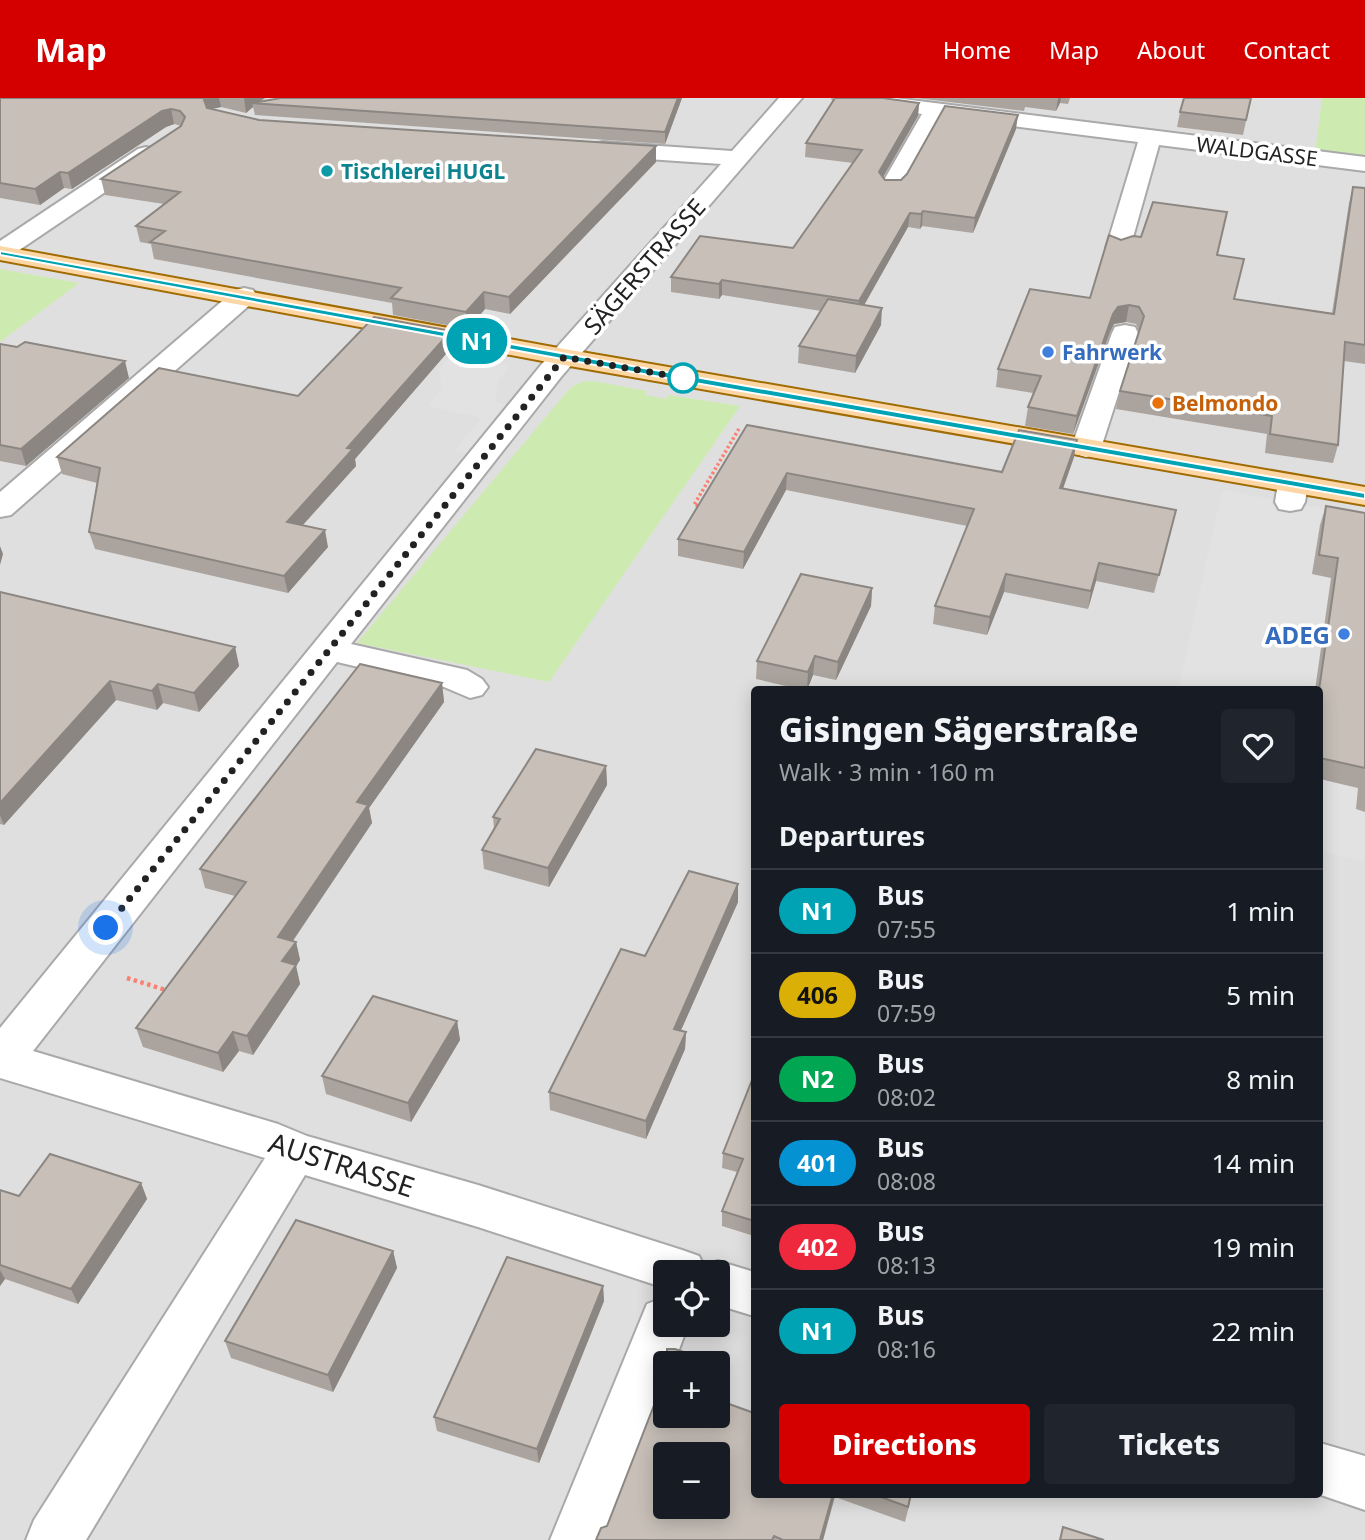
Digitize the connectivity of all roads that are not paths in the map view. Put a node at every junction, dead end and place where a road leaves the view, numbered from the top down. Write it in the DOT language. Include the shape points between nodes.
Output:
graph roads {
  1 [pos="791,98"];
  2 [pos="844,98"];
  3 [pos="935,111"];
  4 [pos="1150,138"];
  5 [pos="164,142"];
  6 [pos="576,147"];
  7 [pos="737,158"];
  8 [pos="1365,164"];
  9 [pos="892,187"];
  10 [pos="1118,248"];
  11 [pos="0,253"];
  12 [pos="244,296"];
  13 [pos="1125,333"];
  14 [pos="564,357"];
  15 [pos="1086,448"];
  16 [pos="1365,496"];
  17 [pos="0,508"];
  18 [pos="330,650"];
  19 [pos="470,687"];
  20 [pos="0,1059"];
  21 [pos="294,1152"];
  22 [pos="653,1263"];
  23 [pos="730,1287"];
  24 [pos="751,1293"];
  25 [pos="658,1337"];
  26 [pos="1323,1470"];
  27 [pos="1365,1483"];
  28 [pos="54,1540"];
  29 [pos="578,1540"];
  1 -- 7 [label="street, SÄGERSTRASSE"];
  2 -- 3 [label="street, WALDGASSE"];
  3 -- 4 [label="street, WALDGASSE"];
  3 -- 9 [label="street"];
  4 -- 8 [label="street, WALDGASSE"];
  4 -- 10 [label="street"];
  5 -- 11 [label="street"];
  6 -- 7 [label="street"];
  7 -- 14 [label="street, SÄGERSTRASSE"];
  11 -- 12 [label="main road"];
  12 -- 14 [label="main road"];
  12 -- 17 [label="street"];
  13 -- 15 [label="street"];
  14 -- 15 [label="main road"];
  14 -- 18 [label="street, SÄGERSTRASSE"];
  15 -- 16 [label="main road" via="1292,493"];
  18 -- 19 [label="street" via="455,678"];
  18 -- 20 [label="street, SÄGERSTRASSE"];
  20 -- 21 [label="street, AUSTRASSE" via="278,1143"];
  21 -- 22 [label="street, AUSTRASSE"];
  21 -- 28 [label="street"];
  23 -- 24 [label="street"];
  25 -- 29 [label="street"];
  26 -- 27 [label="street"];
}
